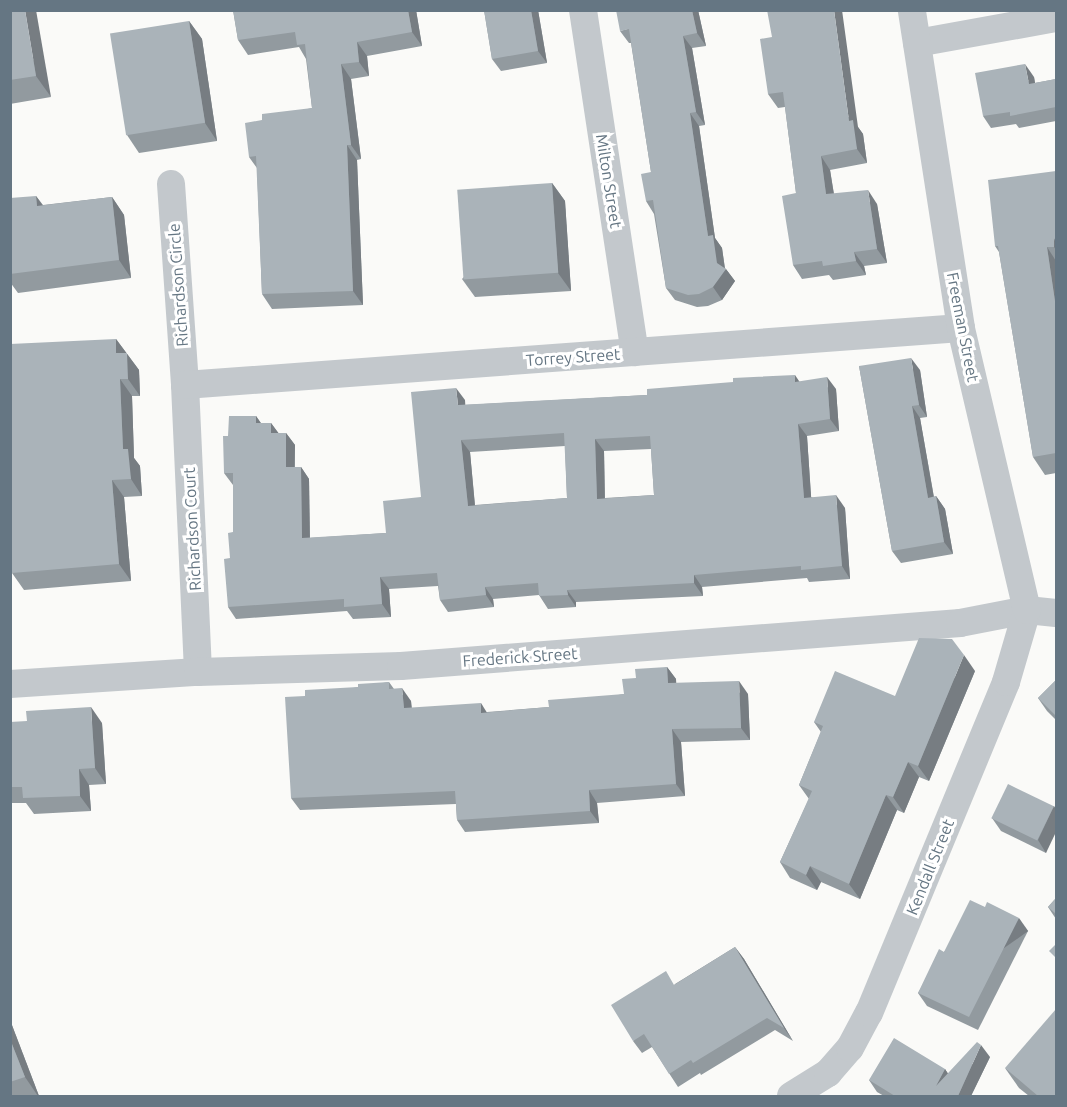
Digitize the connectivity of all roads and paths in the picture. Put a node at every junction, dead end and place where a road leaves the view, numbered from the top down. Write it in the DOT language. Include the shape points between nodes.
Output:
graph roads {
  1 [pos="583,10"];
  2 [pos="912,10"];
  3 [pos="1056,18"];
  4 [pos="917,43"];
  5 [pos="171,184"];
  6 [pos="961,328"];
  7 [pos="635,352"];
  8 [pos="185,385"];
  9 [pos="1027,610"];
  10 [pos="1056,613"];
  11 [pos="198,672"];
  12 [pos="10,684"];
  13 [pos="791,1096"];
  1 -- 7 [label="street, Milton Street"];
  2 -- 4 [label="street, Freeman Street"];
  3 -- 4 [label="street"];
  4 -- 6 [label="street, Freeman Street"];
  5 -- 8 [label="street, Richardson Circle"];
  6 -- 7 [label="street, Torrey Street"];
  6 -- 9 [label="street, Freeman Street"];
  7 -- 8 [label="street, Torrey Street"];
  8 -- 11 [label="street, Richardson Court"];
  9 -- 10 [label="street"];
  9 -- 11 [label="street, Frederick Street" via="960,623 461,662"];
  9 -- 13 [label="street, Kendall Street" via="1006,682 869,1013 850,1048 828,1073"];
  11 -- 12 [label="street, Frederick Street"];
}
